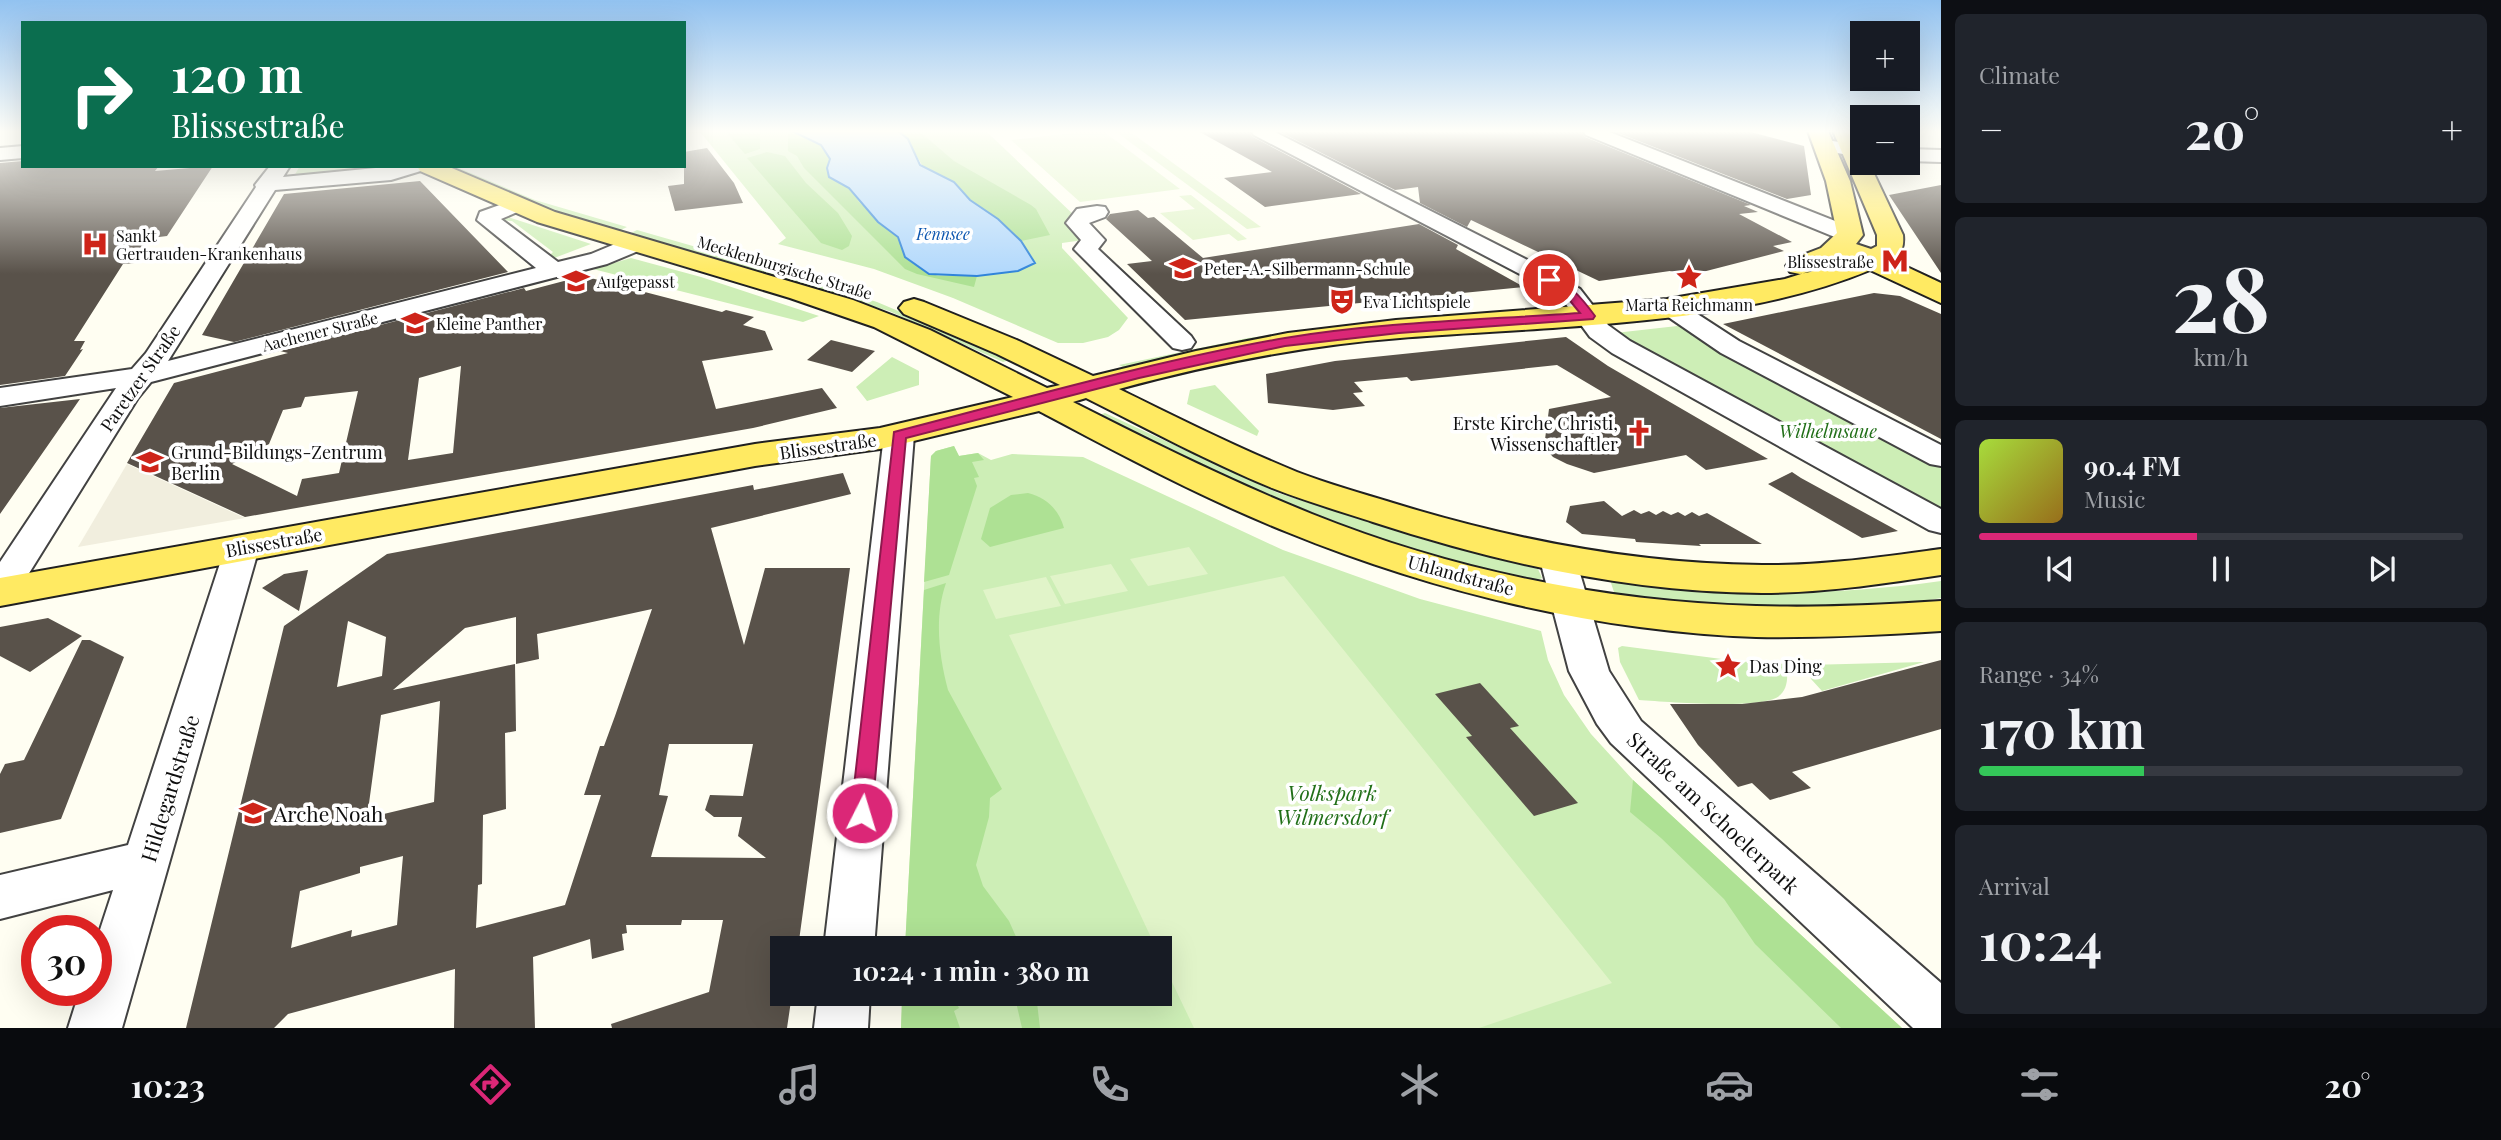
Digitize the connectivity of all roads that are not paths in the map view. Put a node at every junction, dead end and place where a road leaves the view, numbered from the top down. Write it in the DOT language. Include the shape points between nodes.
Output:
graph roads {
  1 [pos="269,179"];
  2 [pos="334,179"];
  3 [pos="456,179"];
  4 [pos="501,179"];
  5 [pos="1354,179"];
  6 [pos="1708,179"];
  7 [pos="1838,179"];
  8 [pos="1860,179"];
  9 [pos="265,185"];
  10 [pos="515,206"];
  11 [pos="1097,212"];
  12 [pos="1846,240"];
  13 [pos="635,244"];
  14 [pos="1879,256"];
  15 [pos="555,271"];
  16 [pos="1941,274"];
  17 [pos="1941,293"];
  18 [pos="1670,307"];
  19 [pos="1585,310"];
  20 [pos="1182,342"];
  21 [pos="141,376"];
  22 [pos="1040,386"];
  23 [pos="1090,387"];
  24 [pos="0,397"];
  25 [pos="899,435"];
  26 [pos="755,455"];
  27 [pos="1941,457"];
  28 [pos="1941,523"];
  29 [pos="242,548"];
  30 [pos="1558,560"];
  31 [pos="1941,562"];
  32 [pos="0,591"];
  33 [pos="1570,601"];
  34 [pos="1941,616"];
  35 [pos="147,861"];
  36 [pos="0,897"];
  37 [pos="850,936"];
  38 [pos="844,1006"];
  39 [pos="1941,1018"];
  40 [pos="95,1028"];
  41 [pos="841,1028"];
  1 -- 9 [label="street, Paretzer Straße"];
  2 -- 9 [label="street"];
  3 -- 10 [label="main road, Mecklenburgische Straße"];
  4 -- 22 [label="main road, Mecklenburgische Straße" via="575,206 854,286 940,318"];
  5 -- 19 [label="street" via="1526,267 1567,291"];
  6 -- 12 [label="street"];
  7 -- 12 [label="main road"];
  8 -- 14 [label="main road" via="1890,235 1891,244"];
  9 -- 21 [label="street, Paretzer Straße"];
  10 -- 13 [label="main road, Mecklenburgische Straße"];
  10 -- 15 [label="street" via="488,220"];
  11 -- 20 [label="street" via="1085,214 1077,223 1094,240 1085,249"];
  12 -- 14 [label="main road"];
  12 -- 19 [label="main road, Blissestraße" via="1830,254 1801,266 1728,286"];
  13 -- 15 [label="street, Aachener Straße"];
  13 -- 22 [label="main road, Mecklenburgische Straße" via="884,321"];
  14 -- 16 [label="main road"];
  14 -- 17 [label="main road"];
  14 -- 18 [label="main road, Blissestraße" via="1772,290"];
  15 -- 21 [label="street, Aachener Straße"];
  18 -- 19 [label="main road, Blissestraße"];
  18 -- 27 [label="street" via="1730,347"];
  19 -- 20 [label="main road, Blissestraße" via="1377,319"];
  19 -- 23 [label="main road, Blissestraße" via="1296,340"];
  19 -- 28 [label="street" via="1599,331 1621,347"];
  20 -- 22 [label="main road, Blissestraße"];
  21 -- 24 [label="street, Aachener Straße"];
  21 -- 32 [label="street, Paretzer Straße"];
  22 -- 23 [label="main road, Blissestraße"];
  22 -- 25 [label="main road, Blissestraße"];
  22 -- 26 [label="main road, Blissestraße"];
  22 -- 33 [label="main road, Uhlandstraße" via="1219,488 1324,532 1426,566"];
  23 -- 30 [label="main road, Uhlandstraße" via="1310,489 1439,531"];
  25 -- 26 [label="main road, Blissestraße"];
  25 -- 37 [label="street"];
  26 -- 29 [label="main road, Blissestraße"];
  29 -- 32 [label="main road, Blissestraße"];
  29 -- 35 [label="street, Hildegardstraße"];
  30 -- 31 [label="main road, Uhlandstraße" via="1764,579 1886,571"];
  30 -- 33 [label="street, Straße am Schoelerpark"];
  33 -- 34 [label="main road, Uhlandstraße" via="1765,624"];
  33 -- 39 [label="street, Straße am Schoelerpark" via="1589,671 1626,732"];
  35 -- 36 [label="street"];
  35 -- 40 [label="street, Hildegardstraße"];
  38 -- 41 [label="street"];
}
